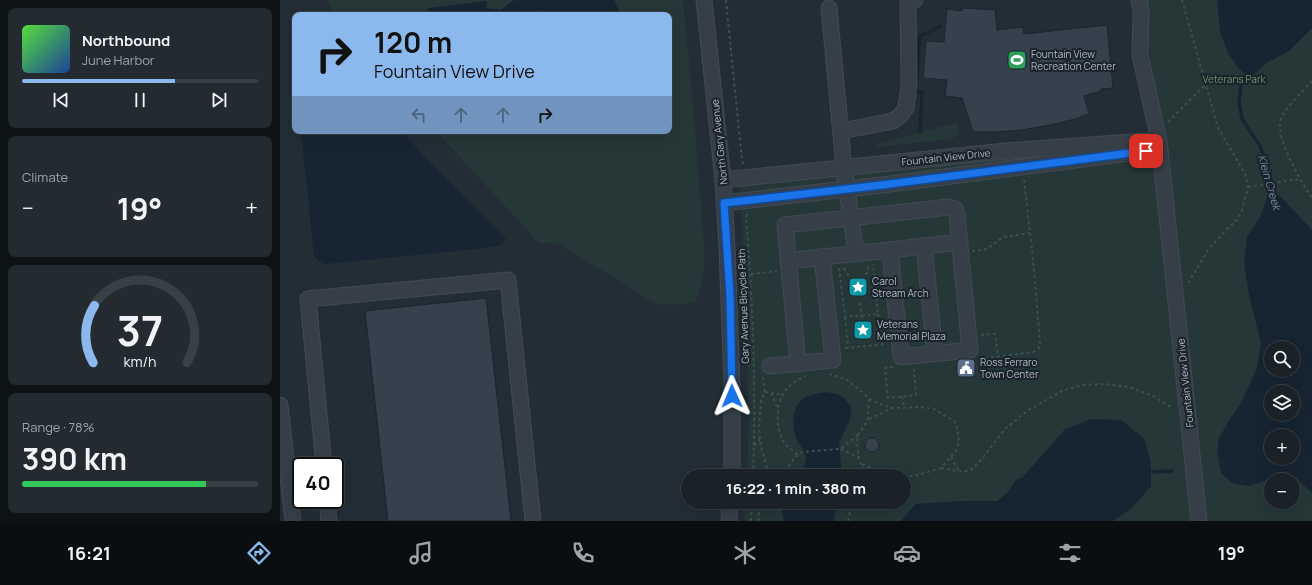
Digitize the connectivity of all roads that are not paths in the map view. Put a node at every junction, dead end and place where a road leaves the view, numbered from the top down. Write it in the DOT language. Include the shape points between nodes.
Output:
graph roads {
  1 [pos="704,0"];
  2 [pos="915,0"];
  3 [pos="1139,0"];
  4 [pos="829,8"];
  5 [pos="841,130"];
  6 [pos="1160,145"];
  7 [pos="844,168"];
  8 [pos="723,180"];
  9 [pos="847,189"];
  10 [pos="724,203"];
  11 [pos="852,217"];
  12 [pos="960,242"];
  13 [pos="924,246"];
  14 [pos="890,250"];
  15 [pos="856,253"];
  16 [pos="822,257"];
  17 [pos="788,261"];
  18 [pos="935,354"];
  19 [pos="803,369"];
  20 [pos="767,370"];
  21 [pos="280,405"];
  22 [pos="323,457"];
  23 [pos="732,469"];
  24 [pos="328,509"];
  25 [pos="730,509"];
  26 [pos="293,521"];
  27 [pos="329,521"];
  28 [pos="533,521"];
  29 [pos="729,521"];
  30 [pos="1199,521"];
  1 -- 8 [label="street, North Gary Avenue"];
  2 -- 5 [label="street" via="908,1 909,85 906,108 893,121"];
  3 -- 6 [label="street" via="1140,55"];
  4 -- 5 [label="street"];
  5 -- 7 [label="street"];
  6 -- 7 [label="street, Fountain View Drive" via="1006,151"];
  6 -- 9 [label="street, Fountain View Drive"];
  6 -- 30 [label="street, Fountain View Drive"];
  7 -- 8 [label="street, Fountain View Drive"];
  7 -- 9 [label="street"];
  8 -- 10 [label="street, North Gary Avenue"];
  9 -- 10 [label="street, Fountain View Drive"];
  9 -- 11 [label="street"];
  10 -- 23 [label="street, North Gary Avenue" via="730,295"];
  11 -- 12 [label="street" via="949,207 955,209 957,215"];
  11 -- 15 [label="street"];
  11 -- 17 [label="street" via="785,225"];
  12 -- 13 [label="street"];
  12 -- 18 [label="street" via="970,350"];
  13 -- 14 [label="street"];
  13 -- 18 [label="street"];
  14 -- 15 [label="street"];
  14 -- 18 [label="street" via="901,357"];
  15 -- 16 [label="street"];
  16 -- 17 [label="street"];
  16 -- 19 [label="street" via="833,360"];
  17 -- 19 [label="street"];
  19 -- 20 [label="street"];
  21 -- 26 [label="street"];
  22 -- 28 [label="street" via="308,299 508,280"];
  24 -- 27 [label="street"];
  25 -- 29 [label="street"];
}
